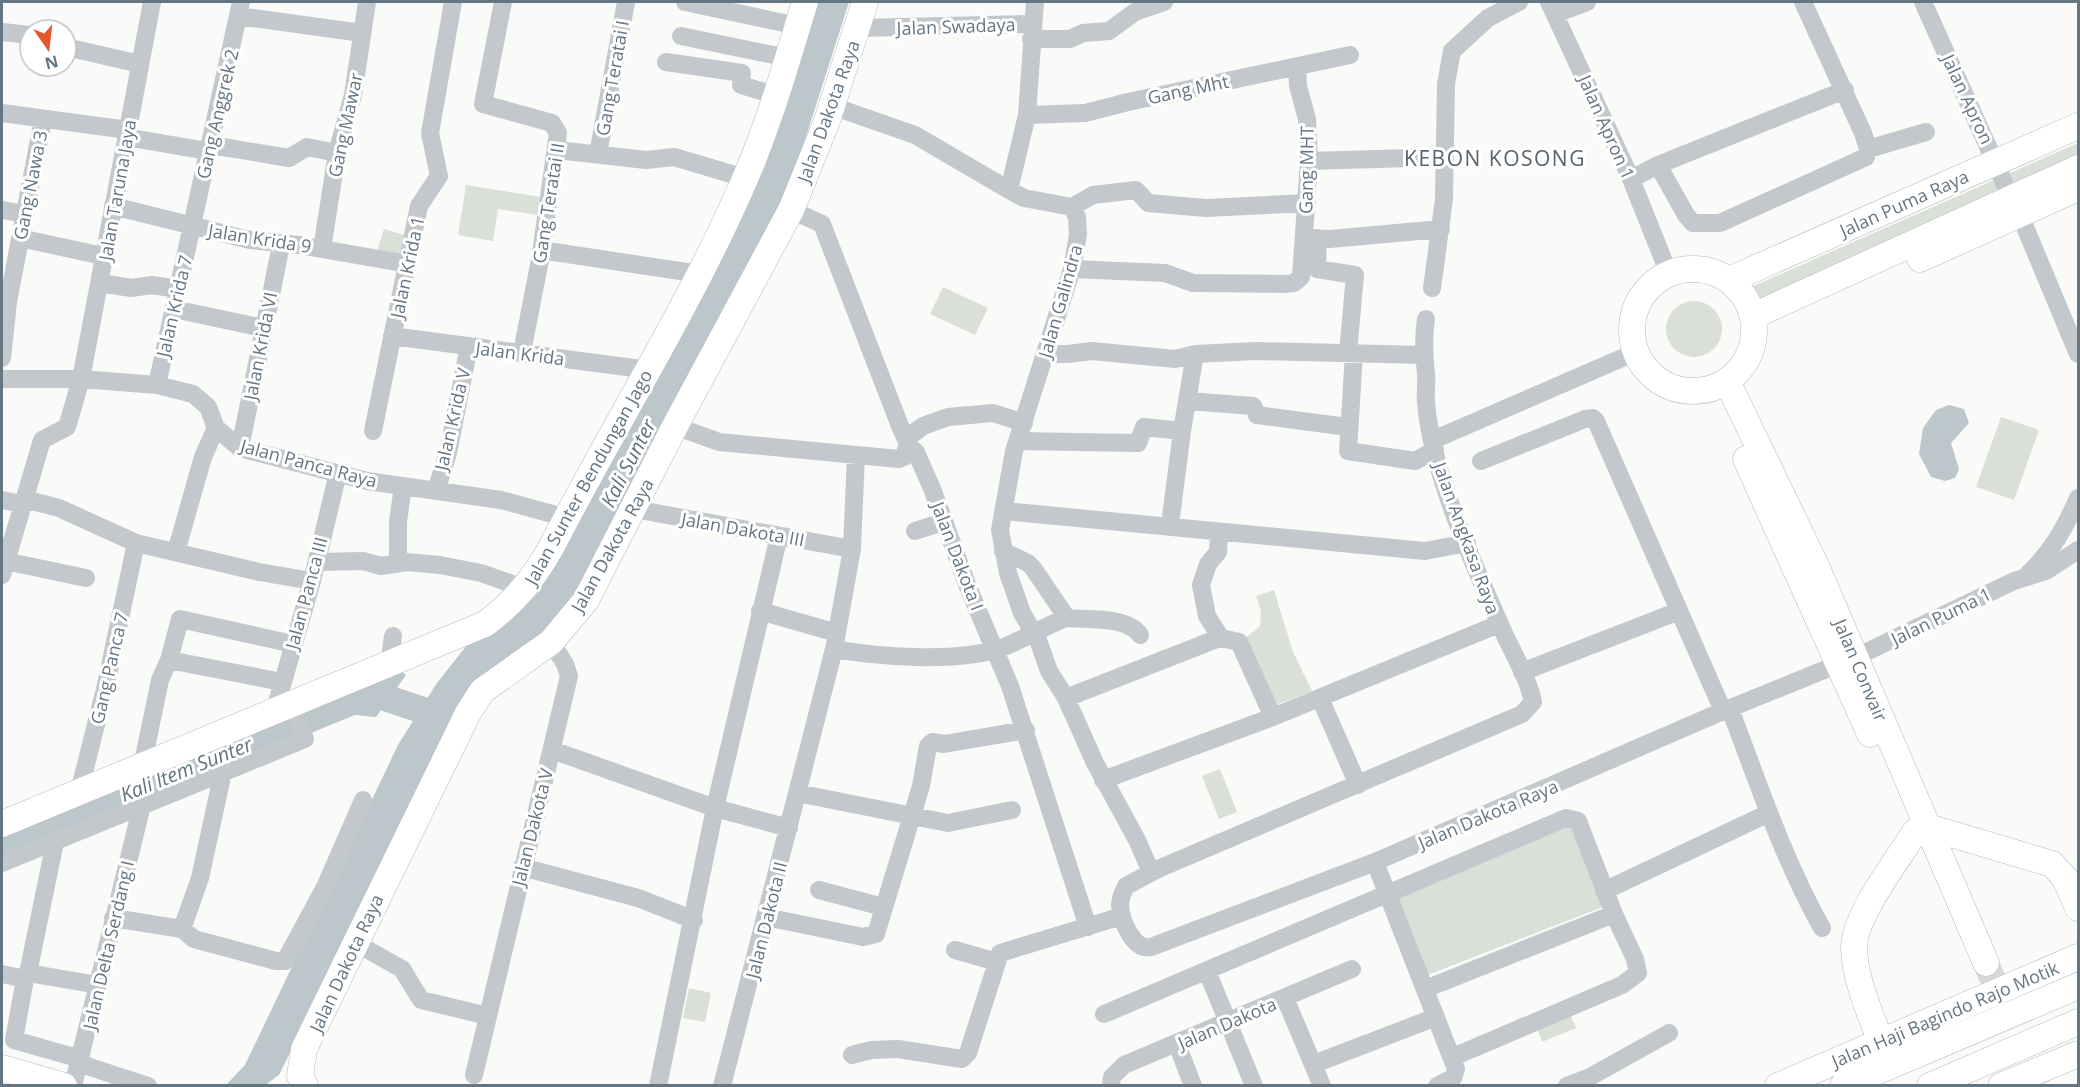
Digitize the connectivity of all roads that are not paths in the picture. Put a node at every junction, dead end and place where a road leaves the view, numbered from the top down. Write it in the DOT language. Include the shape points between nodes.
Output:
graph roads {
  1 [pos="149,2"];
  2 [pos="367,2"];
  3 [pos="453,2"];
  4 [pos="503,2"];
  5 [pos="626,2"];
  6 [pos="685,2"];
  7 [pos="805,2"];
  8 [pos="865,2"];
  9 [pos="1035,2"];
  10 [pos="1164,2"];
  11 [pos="1519,2"];
  12 [pos="1587,2"];
  13 [pos="1803,2"];
  14 [pos="1923,2"];
  15 [pos="1552,8"];
  16 [pos="240,9"];
  17 [pos="798,26"];
  18 [pos="857,28"];
  19 [pos="1031,31"];
  20 [pos="2,32"];
  21 [pos="362,33"];
  22 [pos="18,34"];
  23 [pos="681,36"];
  24 [pos="78,50"];
  25 [pos="1350,55"];
  26 [pos="788,58"];
  27 [pos="666,62"];
  28 [pos="140,64"];
  29 [pos="1297,67"];
  30 [pos="1845,90"];
  31 [pos="777,96"];
  32 [pos="832,106"];
  33 [pos="2,113"];
  34 [pos="1027,114"];
  35 [pos="43,119"];
  36 [pos="2079,126"];
  37 [pos="1926,132"];
  38 [pos="130,136"];
  39 [pos="2079,143"];
  40 [pos="209,148"];
  41 [pos="1868,149"];
  42 [pos="557,150"];
  43 [pos="337,153"];
  44 [pos="598,154"];
  45 [pos="1444,157"];
  46 [pos="1309,161"];
  47 [pos="1658,165"];
  48 [pos="2079,168"];
  49 [pos="745,178"];
  50 [pos="1631,179"];
  51 [pos="2008,188"];
  52 [pos="2079,188"];
  53 [pos="1009,190"];
  54 [pos="1307,203"];
  55 [pos="118,207"];
  56 [pos="1072,207"];
  57 [pos="2,210"];
  58 [pos="791,210"];
  59 [pos="25,214"];
  60 [pos="192,226"];
  61 [pos="1441,229"];
  62 [pos="20,238"];
  63 [pos="1311,238"];
  64 [pos="281,245"];
  65 [pos="322,249"];
  66 [pos="541,250"];
  67 [pos="103,256"];
  68 [pos="408,264"];
  69 [pos="1072,269"];
  70 [pos="700,274"];
  71 [pos="1668,274"];
  72 [pos="101,283"];
  73 [pos="1736,286"];
  74 [pos="1432,288"];
  75 [pos="178,289"];
  76 [pos="5,302"];
  77 [pos="174,309"];
  78 [pos="1426,319"];
  79 [pos="1754,324"];
  80 [pos="263,328"];
  81 [pos="392,336"];
  82 [pos="469,346"];
  83 [pos="522,352"];
  84 [pos="1636,352"];
  85 [pos="1351,353"];
  86 [pos="1046,354"];
  87 [pos="1195,354"];
  88 [pos="2079,354"];
  89 [pos="1423,355"];
  90 [pos="2,358"];
  91 [pos="648,370"];
  92 [pos="2,379"];
  93 [pos="81,379"];
  94 [pos="1720,384"];
  95 [pos="157,385"];
  96 [pos="1188,401"];
  97 [pos="1024,423"];
  98 [pos="675,426"];
  99 [pos="1348,427"];
  100 [pos="216,428"];
  101 [pos="373,431"];
  102 [pos="1182,431"];
  103 [pos="1017,441"];
  104 [pos="1434,445"];
  105 [pos="909,446"];
  106 [pos="240,448"];
  107 [pos="856,455"];
  108 [pos="1481,461"];
  109 [pos="338,474"];
  110 [pos="403,486"];
  111 [pos="436,491"];
  112 [pos="2079,498"];
  113 [pos="2,500"];
  114 [pos="23,502"];
  115 [pos="634,509"];
  116 [pos="1004,511"];
  117 [pos="567,518"];
  118 [pos="943,522"];
  119 [pos="1170,525"];
  120 [pos="915,531"];
  121 [pos="1219,532"];
  122 [pos="779,536"];
  123 [pos="136,543"];
  124 [pos="1467,543"];
  125 [pos="852,549"];
  126 [pos="2079,550"];
  127 [pos="1003,551"];
  128 [pos="176,552"];
  129 [pos="316,562"];
  130 [pos="398,563"];
  131 [pos="3,568"];
  132 [pos="2027,575"];
  133 [pos="86,578"];
  134 [pos="312,581"];
  135 [pos="526,589"];
  136 [pos="760,611"];
  137 [pos="1679,611"];
  138 [pos="1067,618"];
  139 [pos="1499,624"];
  140 [pos="1033,631"];
  141 [pos="1140,635"];
  142 [pos="393,636"];
  143 [pos="1221,638"];
  144 [pos="836,641"];
  145 [pos="550,642"];
  146 [pos="293,644"];
  147 [pos="995,650"];
  148 [pos="169,660"];
  149 [pos="1847,661"];
  150 [pos="389,664"];
  151 [pos="1522,672"];
  152 [pos="282,682"];
  153 [pos="1066,698"];
  154 [pos="1320,698"];
  155 [pos="287,709"];
  156 [pos="1726,710"];
  157 [pos="1273,717"];
  158 [pos="1026,730"];
  159 [pos="552,750"];
  160 [pos="142,767"];
  161 [pos="223,772"];
  162 [pos="1103,780"];
  163 [pos="1358,785"];
  164 [pos="79,792"];
  165 [pos="797,793"];
  166 [pos="363,800"];
  167 [pos="142,805"];
  168 [pos="715,808"];
  169 [pos="1012,810"];
  170 [pos="1769,813"];
  171 [pos="911,815"];
  172 [pos="2,824"];
  173 [pos="789,828"];
  174 [pos="1921,830"];
  175 [pos="55,842"];
  176 [pos="1375,862"];
  177 [pos="2,863"];
  178 [pos="522,867"];
  179 [pos="1151,872"];
  180 [pos="819,890"];
  181 [pos="1604,891"];
  182 [pos="1387,896"];
  183 [pos="884,907"];
  184 [pos="2079,908"];
  185 [pos="1614,914"];
  186 [pos="1122,916"];
  187 [pos="766,917"];
  188 [pos="113,918"];
  189 [pos="694,920"];
  190 [pos="1088,927"];
  191 [pos="1822,927"];
  192 [pos="182,929"];
  193 [pos="354,942"];
  194 [pos="955,950"];
  195 [pos="2079,957"];
  196 [pos="997,962"];
  197 [pos="1979,966"];
  198 [pos="1352,969"];
  199 [pos="1207,972"];
  200 [pos="2,974"];
  201 [pos="26,976"];
  202 [pos="98,985"];
  203 [pos="2079,986"];
  204 [pos="1425,989"];
  205 [pos="1285,998"];
  206 [pos="1104,1014"];
  207 [pos="488,1016"];
  208 [pos="1436,1017"];
  209 [pos="1228,1022"];
  210 [pos="2079,1022"];
  211 [pos="1668,1034"];
  212 [pos="1881,1042"];
  213 [pos="1177,1044"];
  214 [pos="2079,1054"];
  215 [pos="852,1055"];
  216 [pos="1453,1057"];
  217 [pos="81,1059"];
  218 [pos="1314,1065"];
  219 [pos="2,1068"];
  220 [pos="474,1075"];
  221 [pos="1450,1083"];
  222 [pos="64,1086"];
  223 [pos="73,1086"];
  224 [pos="148,1086"];
  225 [pos="304,1086"];
  226 [pos="658,1086"];
  227 [pos="722,1086"];
  228 [pos="1111,1086"];
  229 [pos="1193,1086"];
  230 [pos="1254,1086"];
  231 [pos="1323,1086"];
  232 [pos="1567,1086"];
  233 [pos="1778,1086"];
  234 [pos="1843,1086"];
  235 [pos="1930,1086"];
  236 [pos="2001,1086"];
  1 -- 28 [label="street, Jalan Taruna Jaya"];
  2 -- 21 [label="street, Gang Mawar"];
  3 -- 68 [label="street, Jalan Krida 1" via="430,133 439,176 419,206"];
  4 -- 42 [label="street, Gang Teratai II" via="483,104 552,123 558,133"];
  5 -- 44 [label="street, Gang Teratai I"];
  6 -- 17 [label="street"];
  7 -- 17 [label="street, Jalan Sunter Bendungan Jago"];
  8 -- 18 [label="street, Jalan Dakota Raya"];
  9 -- 19 [label="street, Jalan Swadaya"];
  10 -- 19 [label="street" via="1135,12 1109,31 1083,33 1070,39"];
  11 -- 45 [label="street" via="1488,18 1452,51 1447,76"];
  12 -- 15 [label="street, Jalan Apron 1"];
  13 -- 30 [label="street"];
  14 -- 51 [label="street, Jalan Apron"];
  15 -- 50 [label="street, Jalan Apron 1"];
  16 -- 21 [label="street"];
  16 -- 40 [label="street, Gang Anggrek 2"];
  17 -- 26 [label="street, Jalan Sunter Bendungan Jago"];
  18 -- 19 [label="street, Jalan Swadaya"];
  18 -- 32 [label="street, Jalan Dakota Raya"];
  19 -- 34 [label="street"];
  20 -- 22 [label="street"];
  21 -- 43 [label="street, Gang Mawar" via="353,95"];
  23 -- 26 [label="street"];
  24 -- 28 [label="street"];
  25 -- 29 [label="street, Gang Mht"];
  26 -- 31 [label="street, Jalan Sunter Bendungan Jago"];
  27 -- 31 [label="street" via="742,73 741,85"];
  28 -- 38 [label="street, Jalan Taruna Jaya"];
  29 -- 34 [label="street, Gang Mht" via="1085,113"];
  29 -- 46 [label="street, Gang MHT" via="1307,119"];
  30 -- 41 [label="street"];
  30 -- 47 [label="street"];
  31 -- 49 [label="street, Jalan Sunter Bendungan Jago"];
  32 -- 53 [label="street" via="915,135"];
  32 -- 58 [label="street, Jalan Dakota Raya"];
  33 -- 35 [label="street"];
  34 -- 53 [label="street"];
  35 -- 38 [label="street"];
  35 -- 59 [label="street, Gang Nawa 3"];
  36 -- 51 [label="street, Jalan Puma Raya"];
  37 -- 41 [label="street"];
  38 -- 40 [label="street"];
  38 -- 55 [label="street, Jalan Taruna Jaya"];
  39 -- 51 [label="street, Jalan Puma Raya"];
  40 -- 43 [label="street" via="289,158 307,147"];
  40 -- 60 [label="street, Gang Anggrek 2"];
  41 -- 47 [label="street" via="1861,160 1720,223 1693,223"];
  42 -- 44 [label="street"];
  42 -- 66 [label="street, Gang Teratai II"];
  43 -- 65 [label="street, Gang Mawar"];
  44 -- 49 [label="street" via="646,160 674,157"];
  45 -- 46 [label="street, Gang Mht"];
  45 -- 61 [label="street"];
  46 -- 54 [label="street, Gang MHT"];
  47 -- 50 [label="street"];
  48 -- 51 [label="street, Jalan Puma Raya"];
  49 -- 70 [label="street, Jalan Sunter Bendungan Jago"];
  50 -- 71 [label="street, Jalan Apron 1"];
  51 -- 52 [label="street, Jalan Puma Raya"];
  51 -- 73 [label="street, Jalan Puma Raya"];
  51 -- 79 [label="street, Jalan Puma Raya"];
  51 -- 88 [label="street"];
  53 -- 56 [label="street" via="1024,198"];
  54 -- 56 [label="street" via="1206,208 1148,203 1136,190 1093,195"];
  54 -- 63 [label="street, Gang MHT"];
  55 -- 60 [label="street, Jalan Krida 9"];
  55 -- 67 [label="street, Jalan Taruna Jaya"];
  56 -- 69 [label="street, Jalan Galindra" via="1078,235"];
  57 -- 59 [label="street"];
  58 -- 98 [label="street, Jalan Dakota Raya"];
  58 -- 105 [label="street, Jalan Dakota I" via="822,224"];
  59 -- 62 [label="street, Gang Nawa 3"];
  60 -- 64 [label="street, Jalan Krida 9"];
  60 -- 75 [label="street, Jalan Krida 7"];
  61 -- 63 [label="street, Gang MHT"];
  61 -- 74 [label="street"];
  62 -- 67 [label="street"];
  62 -- 76 [label="street, Gang Nawa 3"];
  63 -- 69 [label="street, Gang MHT" via="1302,274 1294,283 1193,283 1165,273"];
  63 -- 85 [label="street, Gang MHT" via="1317,269 1355,275"];
  64 -- 65 [label="street, Jalan Krida 9"];
  64 -- 80 [label="street, Jalan Krida VI"];
  65 -- 68 [label="street, Jalan Krida 9"];
  66 -- 70 [label="street"];
  66 -- 83 [label="street, Gang Teratai II"];
  67 -- 72 [label="street, Jalan Taruna Jaya"];
  68 -- 81 [label="street, Jalan Krida 1"];
  69 -- 86 [label="street, Jalan Galindra"];
  70 -- 91 [label="street, Jalan Sunter Bendungan Jago"];
  71 -- 73 [label="street" via="1700,268"];
  71 -- 84 [label="street" via="1639,300 1632,326"];
  72 -- 75 [label="street"];
  72 -- 93 [label="street, Jalan Taruna Jaya"];
  73 -- 79 [label="street"];
  75 -- 77 [label="street, Jalan Krida 7"];
  76 -- 90 [label="street, Gang Nawa 3"];
  77 -- 80 [label="street"];
  77 -- 95 [label="street, Jalan Krida 7"];
  78 -- 89 [label="street"];
  79 -- 94 [label="street" via="1748,358"];
  80 -- 106 [label="street, Jalan Krida VI"];
  81 -- 82 [label="street, Jalan Krida"];
  81 -- 101 [label="street, Jalan Krida 1"];
  82 -- 83 [label="street, Jalan Krida"];
  82 -- 111 [label="street, Jalan Krida V" via="448,453"];
  83 -- 91 [label="street, Jalan Krida"];
  84 -- 94 [label="street" via="1649,372 1668,385 1691,391"];
  84 -- 104 [label="street, Jalan Angkasa Raya"];
  85 -- 87 [label="street"];
  85 -- 89 [label="street"];
  85 -- 99 [label="street"];
  86 -- 87 [label="street" via="1092,351 1175,359"];
  86 -- 97 [label="street, Jalan Galindra"];
  87 -- 96 [label="street"];
  89 -- 104 [label="street"];
  91 -- 117 [label="street, Jalan Sunter Bendungan Jago"];
  92 -- 93 [label="street, Jalan Panca Raya"];
  93 -- 95 [label="street, Jalan Panca Raya"];
  93 -- 114 [label="street, Jalan Taruna Jaya" via="67,427 42,440"];
  94 -- 149 [label="street, Jalan Convair" via="1817,568"];
  95 -- 100 [label="street, Jalan Panca Raya" via="193,394 208,407"];
  96 -- 99 [label="street" via="1253,406 1257,416"];
  96 -- 102 [label="street"];
  97 -- 103 [label="street, Jalan Galindra"];
  97 -- 105 [label="street" via="993,413 948,417 923,426 910,436"];
  98 -- 107 [label="street" via="719,442"];
  98 -- 115 [label="street, Jalan Dakota Raya"];
  99 -- 104 [label="street" via="1347,447 1352,452 1415,461"];
  100 -- 106 [label="street, Jalan Panca Raya"];
  100 -- 128 [label="street" via="203,457"];
  102 -- 103 [label="street" via="1143,427 1138,443"];
  102 -- 119 [label="street"];
  103 -- 116 [label="street, Jalan Galindra"];
  104 -- 124 [label="street, Jalan Angkasa Raya"];
  105 -- 107 [label="street" via="899,459"];
  105 -- 118 [label="street, Jalan Dakota I" via="916,452"];
  106 -- 109 [label="street, Jalan Panca Raya"];
  107 -- 125 [label="street, Jalan Dakota II"];
  108 -- 137 [label="street" via="1593,418"];
  109 -- 110 [label="street, Jalan Panca Raya"];
  109 -- 129 [label="street, Jalan Panca III"];
  110 -- 111 [label="street, Jalan Panca Raya"];
  110 -- 130 [label="street"];
  111 -- 117 [label="street, Jalan Panca Raya" via="501,500"];
  112 -- 132 [label="street, Jalan Puma 1" via="2057,543"];
  113 -- 114 [label="street"];
  114 -- 123 [label="street" via="68,511"];
  114 -- 131 [label="street, Jalan Taruna Jaya"];
  115 -- 122 [label="street, Jalan Dakota III"];
  115 -- 145 [label="street, Jalan Dakota Raya" via="586,600"];
  116 -- 119 [label="street"];
  116 -- 127 [label="street, Jalan Galindra" via="1000,530"];
  117 -- 135 [label="street, Jalan Sunter Bendungan Jago"];
  118 -- 120 [label="street"];
  118 -- 147 [label="street, Jalan Dakota I"];
  119 -- 121 [label="street"];
  121 -- 124 [label="street" via="1425,550"];
  121 -- 143 [label="street" via="1218,552 1208,564 1201,585 1207,616"];
  122 -- 125 [label="street, Jalan Dakota III"];
  122 -- 136 [label="street"];
  123 -- 128 [label="street"];
  123 -- 164 [label="street, Gang Panca 7"];
  124 -- 139 [label="street, Jalan Angkasa Raya"];
  125 -- 144 [label="street, Jalan Dakota II"];
  126 -- 132 [label="street, Jalan Puma 1" via="2046,571"];
  127 -- 138 [label="street" via="1034,568"];
  127 -- 140 [label="street, Jalan Galindra" via="1022,613"];
  128 -- 134 [label="street"];
  129 -- 130 [label="street" via="363,561 381,566"];
  129 -- 134 [label="street, Jalan Panca III"];
  130 -- 135 [label="street" via="440,565 481,573"];
  131 -- 133 [label="street"];
  132 -- 149 [label="street, Jalan Puma 1"];
  134 -- 146 [label="street, Jalan Panca III"];
  135 -- 150 [label="street, Jalan Sunter Bendungan Jago" via="485,624"];
  136 -- 144 [label="street"];
  136 -- 168 [label="street"];
  137 -- 151 [label="street"];
  137 -- 156 [label="street"];
  138 -- 140 [label="street"];
  138 -- 141 [label="street" via="1124,623"];
  139 -- 151 [label="street, Jalan Angkasa Raya"];
  139 -- 154 [label="street"];
  140 -- 147 [label="street"];
  140 -- 153 [label="street, Jalan Galindra" via="1048,671"];
  142 -- 150 [label="street"];
  143 -- 153 [label="street"];
  143 -- 157 [label="street" via="1239,642"];
  144 -- 147 [label="street" via="875,657"];
  144 -- 165 [label="street, Jalan Dakota II"];
  145 -- 159 [label="street, Jalan Dakota V" via="568,676"];
  145 -- 193 [label="street, Jalan Dakota Raya" via="482,691"];
  146 -- 148 [label="street" via="180,619"];
  146 -- 152 [label="street, Jalan Panca III"];
  147 -- 158 [label="street, Jalan Dakota I"];
  148 -- 152 [label="street"];
  148 -- 160 [label="street" via="160,680"];
  149 -- 156 [label="street, Jalan Dakota Raya"];
  149 -- 174 [label="street, Jalan Convair"];
  150 -- 155 [label="street, Jalan Sunter Bendungan Jago"];
  151 -- 163 [label="street, Jalan Angkasa Raya" via="1533,702 1522,714"];
  152 -- 155 [label="street, Jalan Panca III"];
  153 -- 162 [label="street, Jalan Galindra"];
  154 -- 157 [label="street"];
  154 -- 163 [label="street"];
  155 -- 160 [label="street, Jalan Sunter Bendungan Jago"];
  155 -- 161 [label="street" via="305,738"];
  156 -- 170 [label="street"];
  156 -- 176 [label="street, Jalan Dakota Raya"];
  157 -- 162 [label="street"];
  158 -- 171 [label="street" via="944,744 932,742 925,755 921,786"];
  158 -- 190 [label="street, Jalan Dakota I"];
  159 -- 168 [label="street"];
  159 -- 178 [label="street, Jalan Dakota V"];
  160 -- 164 [label="street, Jalan Sunter Bendungan Jago"];
  161 -- 167 [label="street"];
  161 -- 192 [label="street" via="200,878"];
  162 -- 179 [label="street, Jalan Galindra"];
  163 -- 179 [label="street"];
  164 -- 172 [label="street, Jalan Sunter Bendungan Jago"];
  165 -- 171 [label="street"];
  165 -- 173 [label="street, Jalan Dakota II"];
  166 -- 192 [label="street" via="327,882 285,961 276,962 194,939"];
  167 -- 175 [label="street"];
  167 -- 188 [label="street, Jalan Delta Serdang I"];
  168 -- 173 [label="street"];
  168 -- 189 [label="street"];
  169 -- 171 [label="street" via="948,823"];
  170 -- 181 [label="street"];
  170 -- 191 [label="street" via="1808,905"];
  171 -- 183 [label="street"];
  173 -- 187 [label="street, Jalan Dakota II"];
  174 -- 184 [label="street" via="2052,864 2065,878"];
  174 -- 197 [label="street, Jalan Convair"];
  174 -- 212 [label="street" via="1861,916 1855,933 1858,971"];
  175 -- 177 [label="street"];
  175 -- 201 [label="street"];
  176 -- 182 [label="street"];
  176 -- 186 [label="street, Jalan Dakota Raya" via="1151,947 1135,943"];
  178 -- 189 [label="street" via="638,898"];
  178 -- 207 [label="street, Jalan Dakota V"];
  179 -- 186 [label="street" via="1126,886 1120,903"];
  180 -- 183 [label="street"];
  181 -- 182 [label="street" via="1578,821 1570,818"];
  181 -- 185 [label="street"];
  182 -- 199 [label="street"];
  182 -- 204 [label="street"];
  183 -- 187 [label="street" via="876,934 869,937"];
  185 -- 204 [label="street"];
  185 -- 216 [label="street" via="1638,968 1632,980"];
  186 -- 190 [label="street"];
  187 -- 227 [label="street, Jalan Dakota II"];
  188 -- 192 [label="street"];
  188 -- 202 [label="street, Jalan Delta Serdang I"];
  189 -- 226 [label="street"];
  190 -- 196 [label="street" via="1001,953"];
  193 -- 207 [label="street" via="402,969 421,1000"];
  193 -- 225 [label="street, Jalan Dakota Raya" via="304,1049 300,1076"];
  194 -- 196 [label="street"];
  195 -- 212 [label="street, Jalan Haji Bagindo Rajo Motik"];
  196 -- 215 [label="street" via="964,1058 954,1060 898,1049"];
  198 -- 205 [label="street, Jalan Dakota"];
  199 -- 206 [label="street"];
  199 -- 209 [label="street"];
  200 -- 201 [label="street"];
  201 -- 202 [label="street"];
  201 -- 217 [label="street" via="14,1040"];
  202 -- 217 [label="street, Jalan Delta Serdang I"];
  203 -- 234 [label="street, Jalan Haji Bagindo Rajo Motik"];
  204 -- 208 [label="street"];
  205 -- 209 [label="street, Jalan Dakota"];
  205 -- 218 [label="street"];
  207 -- 220 [label="street, Jalan Dakota V"];
  208 -- 216 [label="street"];
  208 -- 218 [label="street"];
  209 -- 213 [label="street, Jalan Dakota"];
  209 -- 230 [label="street"];
  210 -- 235 [label="street"];
  211 -- 232 [label="street"];
  212 -- 233 [label="street, Jalan Haji Bagindo Rajo Motik"];
  213 -- 228 [label="street, Jalan Dakota" via="1124,1065 1112,1077"];
  213 -- 229 [label="street"];
  214 -- 236 [label="street"];
  216 -- 221 [label="street" via="1456,1072"];
  217 -- 223 [label="street, Jalan Delta Serdang I"];
  217 -- 224 [label="street" via="82,1064"];
  218 -- 231 [label="street"];
  219 -- 222 [label="street"];
}
